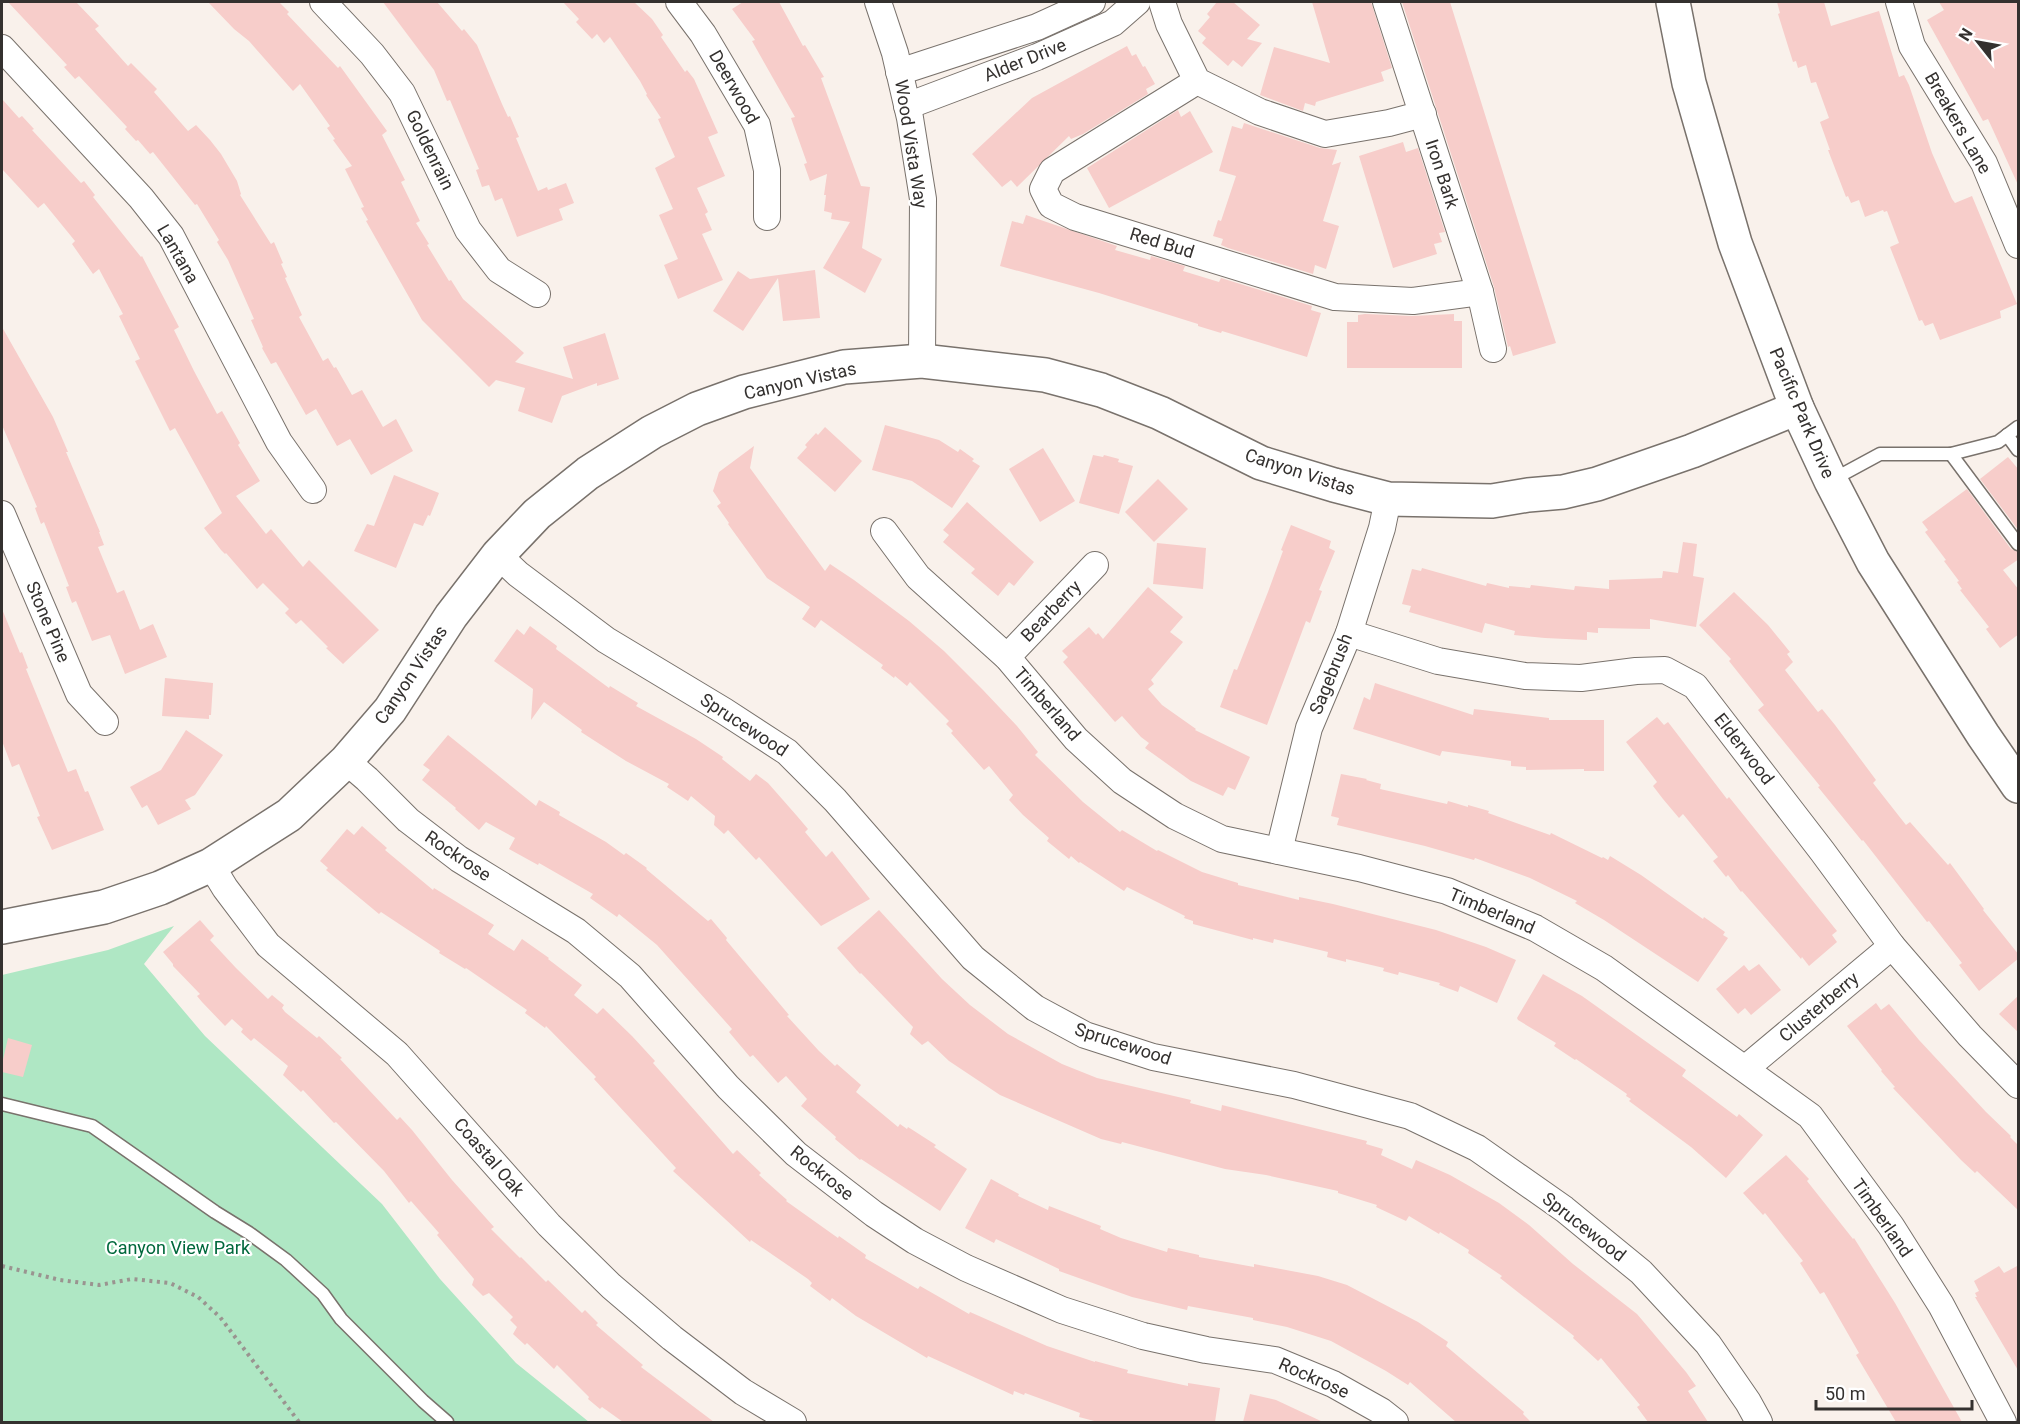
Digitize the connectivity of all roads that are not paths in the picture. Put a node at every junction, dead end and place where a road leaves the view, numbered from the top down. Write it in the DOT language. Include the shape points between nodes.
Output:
graph roads {
  1 [pos="323,2"];
  2 [pos="679,2"];
  3 [pos="878,2"];
  4 [pos="1092,2"];
  5 [pos="1137,2"];
  6 [pos="1162,2"];
  7 [pos="1386,2"];
  8 [pos="1673,2"];
  9 [pos="1899,2"];
  10 [pos="2,48"];
  11 [pos="899,72"];
  12 [pos="1197,81"];
  13 [pos="907,106"];
  14 [pos="1423,114"];
  15 [pos="767,217"];
  16 [pos="2019,245"];
  17 [pos="1480,292"];
  18 [pos="537,294"];
  19 [pos="1493,349"];
  20 [pos="922,361"];
  21 [pos="1797,408"];
  22 [pos="2019,427"];
  23 [pos="2007,435"];
  24 [pos="2019,450"];
  25 [pos="1952,454"];
  26 [pos="1831,481"];
  27 [pos="313,490"];
  28 [pos="1388,499"];
  29 [pos="2,514"];
  30 [pos="884,531"];
  31 [pos="2019,544"];
  32 [pos="498,555"];
  33 [pos="1095,565"];
  34 [pos="1349,633"];
  35 [pos="1007,657"];
  36 [pos="105,722"];
  37 [pos="346,762"];
  38 [pos="2019,786"];
  39 [pos="1279,851"];
  40 [pos="212,865"];
  41 [pos="2,927"];
  42 [pos="1892,946"];
  43 [pos="1746,1068"];
  44 [pos="2019,1085"];
  45 [pos="2,1104"];
  46 [pos="447,1422"];
  47 [pos="793,1422"];
  48 [pos="1395,1422"];
  49 [pos="1759,1422"];
  50 [pos="2003,1422"];
  1 -- 18 [label="street, Goldenrain" via="402,93 468,230 499,270"];
  2 -- 15 [label="street, Deerwood" via="703,34 757,125 767,170"];
  3 -- 11 [label="street, Wood Vista Way"];
  4 -- 11 [label="street, Alder Drive" via="1037,27"];
  5 -- 13 [label="street, Alder Drive" via="1113,23"];
  6 -- 12 [label="street"];
  7 -- 14 [label="street, Iron Bark"];
  8 -- 21 [label="street, Pacific Park Drive" via="1689,83 1735,243"];
  9 -- 16 [label="street, Breakers Lane" via="1912,46 1984,163"];
  10 -- 27 [label="street, Lantana" via="141,198 171,236 279,442"];
  11 -- 13 [label="street, Wood Vista Way"];
  12 -- 14 [label="street" via="1260,112 1325,134"];
  12 -- 17 [label="street, Red Bud" via="1052,171 1043,189 1051,205 1335,297 1413,301"];
  13 -- 20 [label="street, Wood Vista Way" via="923,199"];
  14 -- 17 [label="street, Iron Bark"];
  17 -- 19 [label="street, Iron Bark"];
  20 -- 28 [label="street, Canyon Vistas" via="1045,375 1101,390 1160,413 1261,463"];
  20 -- 32 [label="street, Canyon Vistas" via="844,367 744,392 697,409 588,473 537,514"];
  21 -- 26 [label="street, Pacific Park Drive"];
  21 -- 28 [label="street, Canyon Vistas" via="1647,468 1563,492 1492,501"];
  22 -- 23 [label="lane"];
  23 -- 24 [label="lane"];
  23 -- 25 [label="lane"];
  25 -- 26 [label="lane" via="1880,454"];
  25 -- 31 [label="lane"];
  26 -- 38 [label="street, Pacific Park Drive" via="1873,562"];
  28 -- 34 [label="street, Sagebrush"];
  29 -- 36 [label="street, Stone Pine" via="80,694"];
  30 -- 35 [label="street, Timberland" via="918,577"];
  32 -- 37 [label="street, Canyon Vistas" via="451,616 390,710"];
  32 -- 49 [label="street, Sprucewood" via="606,640 787,752 835,800 973,958 1035,1008 1085,1035 1153,1057 1294,1085 1410,1116 1477,1148 1564,1209 1641,1272 1708,1344"];
  33 -- 35 [label="street, Bearberry"];
  34 -- 39 [label="street, Sagebrush" via="1309,728"];
  34 -- 42 [label="street, Elderwood" via="1438,660 1524,676 1581,678 1665,670 1695,686"];
  35 -- 39 [label="street, Timberland" via="1076,739 1122,781 1175,816 1222,839"];
  37 -- 40 [label="street, Canyon Vistas" via="289,815"];
  37 -- 48 [label="street, Rockrose" via="408,820 459,859 576,931 630,976 728,1088 796,1154 915,1241 1062,1310 1143,1336 1275,1360 1333,1384"];
  39 -- 43 [label="street, Timberland" via="1447,891 1535,928 1604,968"];
  40 -- 41 [label="street, Canyon Vistas" via="104,907"];
  40 -- 47 [label="street, Coastal Oak" via="268,945 397,1054 549,1225 611,1286 743,1392"];
  42 -- 43 [label="street, Clusterberry"];
  42 -- 44 [label="street, Elderwood" via="1970,1036"];
  43 -- 50 [label="street, Timberland" via="1810,1116 1891,1226 1941,1305"];
  45 -- 46 [label="lane" via="92,1126 249,1233 323,1294 341,1318"];
}
